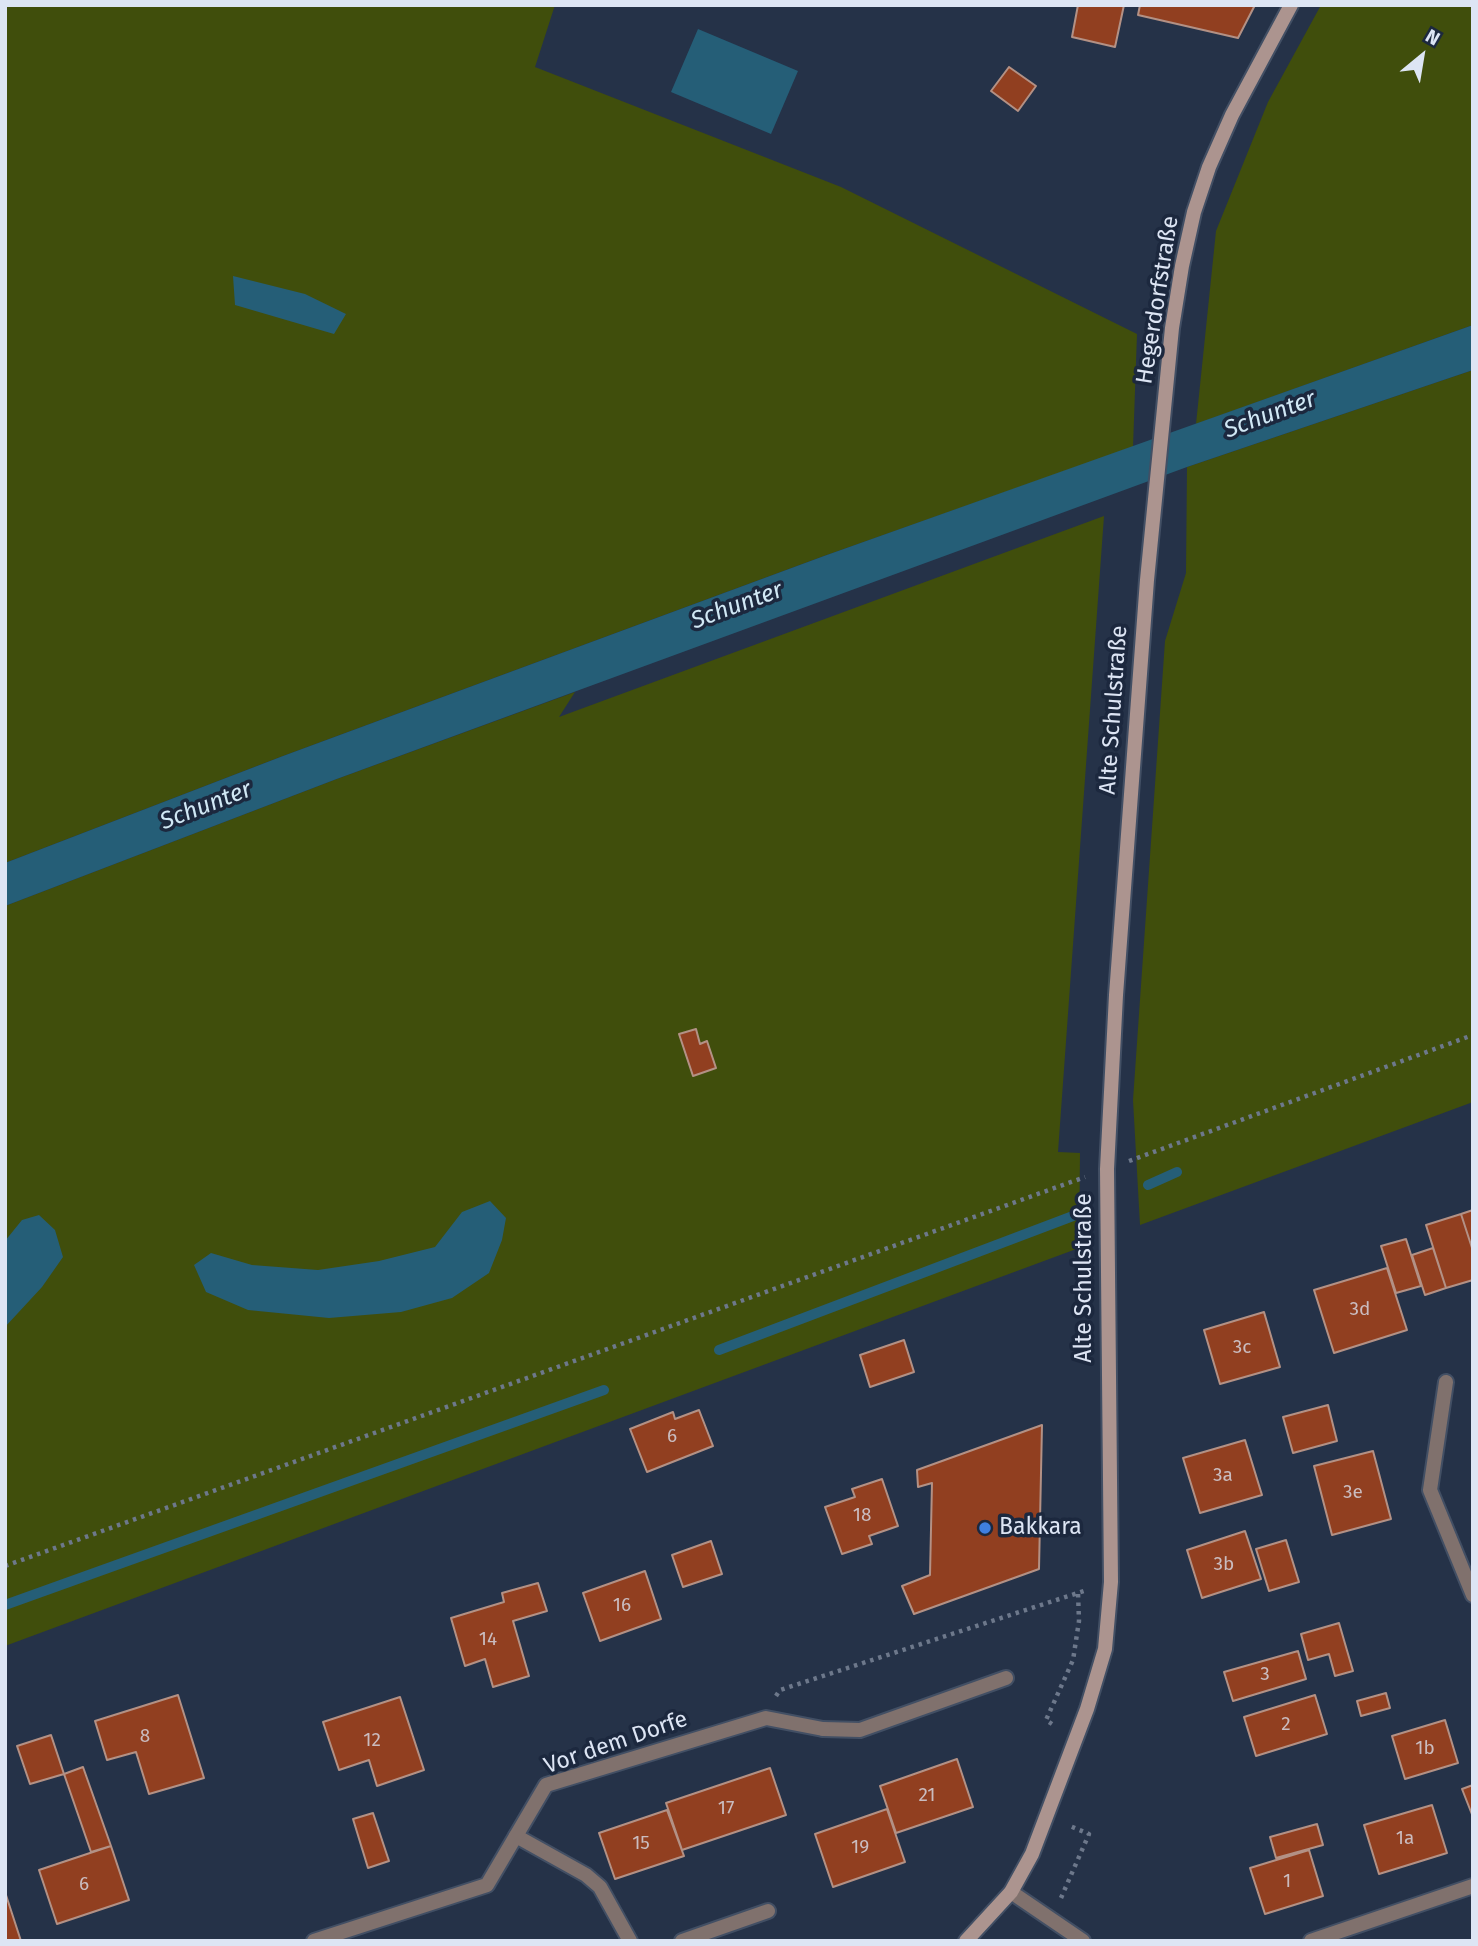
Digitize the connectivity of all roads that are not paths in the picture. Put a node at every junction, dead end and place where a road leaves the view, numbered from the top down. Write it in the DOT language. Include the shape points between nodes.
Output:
graph roads {
  1 [pos="1291,5"];
  2 [pos="1147,580"];
  3 [pos="1446,1382"];
  4 [pos="1473,1595"];
  5 [pos="1006,1678"];
  6 [pos="516,1836"];
  7 [pos="1473,1886"];
  8 [pos="1010,1892"];
  9 [pos="768,1911"];
  10 [pos="314,1941"];
  11 [pos="630,1941"];
  12 [pos="682,1941"];
  13 [pos="966,1941"];
  14 [pos="1083,1941"];
  15 [pos="1311,1941"];
  1 -- 2 [label="street, Hegerdorfstraße" via="1232,115 1194,212 1178,291"];
  2 -- 8 [label="street, Alte Schulstraße" via="1107,1169 1111,1582 1105,1649 1032,1854"];
  3 -- 4 [label="street" via="1430,1490"];
  5 -- 6 [label="street, Vor dem Dorfe" via="860,1730 823,1730 766,1718 546,1785"];
  6 -- 10 [label="street, Vor dem Dorfe" via="487,1885"];
  6 -- 11 [label="street" via="600,1887"];
  7 -- 15 [label="street"];
  8 -- 13 [label="street, Alte Schulstraße"];
  8 -- 14 [label="street"];
  9 -- 12 [label="street"];
}
